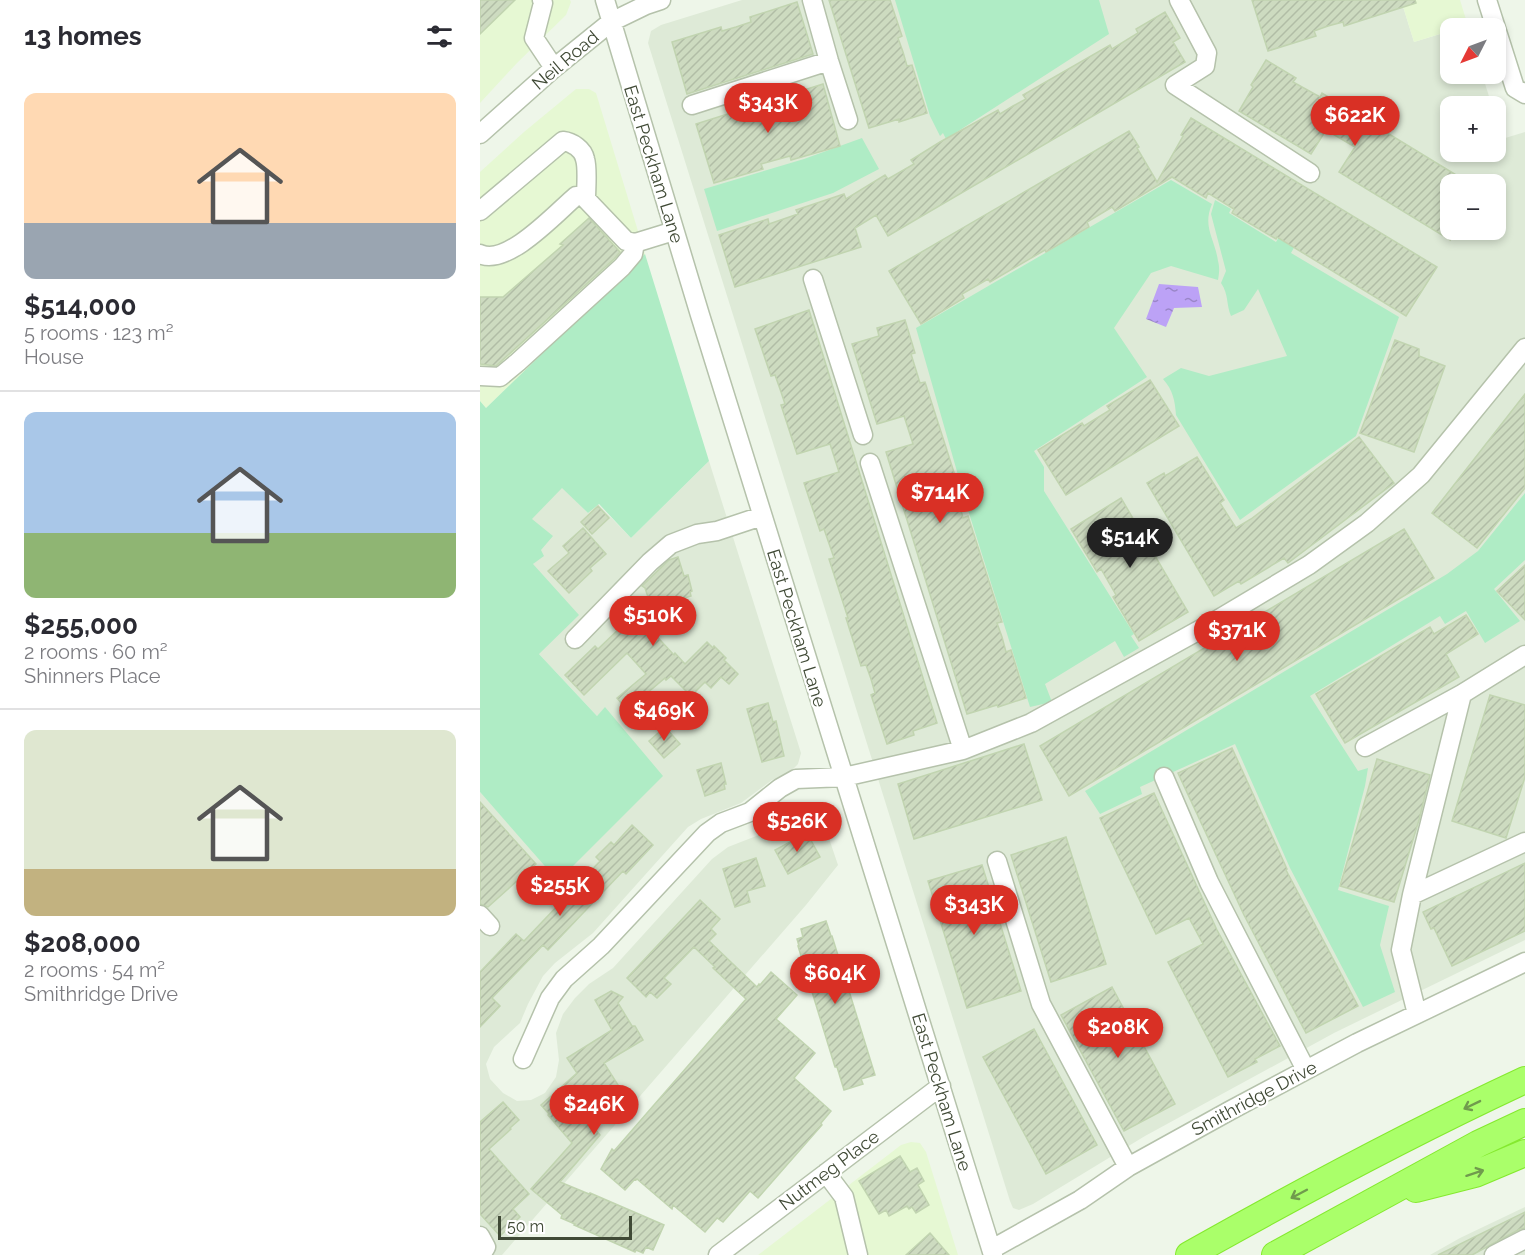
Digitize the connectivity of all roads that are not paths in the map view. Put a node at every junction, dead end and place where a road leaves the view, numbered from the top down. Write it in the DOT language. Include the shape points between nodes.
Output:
graph roads {
  1 [pos="542,0"];
  2 [pos="604,0"];
  3 [pos="660,0"];
  4 [pos="812,0"];
  5 [pos="1179,0"];
  6 [pos="1487,0"];
  7 [pos="611,22"];
  8 [pos="829,61"];
  9 [pos="554,68"];
  10 [pos="1525,94"];
  11 [pos="692,105"];
  12 [pos="848,120"];
  13 [pos="480,134"];
  14 [pos="1310,173"];
  15 [pos="586,199"];
  16 [pos="480,211"];
  17 [pos="674,231"];
  18 [pos="635,243"];
  19 [pos="480,254"];
  20 [pos="813,279"];
  21 [pos="1525,348"];
  22 [pos="480,376"];
  23 [pos="863,435"];
  24 [pos="870,462"];
  25 [pos="762,516"];
  26 [pos="575,639"];
  27 [pos="1525,656"];
  28 [pos="1462,694"];
  29 [pos="1365,747"];
  30 [pos="963,750"];
  31 [pos="844,777"];
  32 [pos="1164,777"];
  33 [pos="1525,842"];
  34 [pos="997,861"];
  35 [pos="1412,895"];
  36 [pos="1525,962"];
  37 [pos="1417,1014"];
  38 [pos="523,1059"];
  39 [pos="1306,1070"];
  40 [pos="1525,1080"];
  41 [pos="940,1086"];
  42 [pos="1525,1122"];
  43 [pos="1525,1153"];
  44 [pos="1128,1167"];
  45 [pos="826,1173"];
  46 [pos="1378,1199"];
  47 [pos="480,1236"];
  48 [pos="1525,1239"];
  49 [pos="992,1252"];
  50 [pos="480,1255"];
  51 [pos="718,1255"];
  52 [pos="858,1255"];
  53 [pos="1189,1255"];
  54 [pos="1275,1255"];
  55 [pos="1494,1255"];
  1 -- 9 [label="street" via="534,38"];
  2 -- 7 [label="street, East Peckham Lane"];
  3 -- 7 [label="street, Neil Road"];
  4 -- 8 [label="street"];
  5 -- 14 [label="street" via="1207,53 1205,66 1175,85"];
  6 -- 10 [label="street" via="1515,88"];
  7 -- 9 [label="street, Neil Road"];
  7 -- 17 [label="street, East Peckham Lane"];
  8 -- 11 [label="street"];
  8 -- 12 [label="street"];
  9 -- 13 [label="street, Neil Road"];
  15 -- 16 [label="street" via="585,158 576,146 563,141"];
  15 -- 18 [label="street" via="626,240"];
  15 -- 19 [label="street" via="576,196 519,246 495,256"];
  17 -- 18 [label="street"];
  17 -- 25 [label="street, East Peckham Lane"];
  18 -- 22 [label="street" via="633,254 622,267 518,362 500,377"];
  20 -- 23 [label="street"];
  21 -- 30 [label="street" via="1421,475 1367,523 1309,564 1163,651 1031,723"];
  24 -- 30 [label="street"];
  25 -- 26 [label="street" via="671,544"];
  25 -- 31 [label="street, East Peckham Lane"];
  27 -- 28 [label="street"];
  28 -- 29 [label="street"];
  28 -- 35 [label="street"];
  30 -- 31 [label="street"];
  31 -- 38 [label="street" via="795,779 750,812 707,833 601,946 564,979 550,998"];
  31 -- 41 [label="street, East Peckham Lane"];
  32 -- 39 [label="street" via="1209,882"];
  33 -- 35 [label="street"];
  34 -- 44 [label="street" via="1041,1004"];
  35 -- 37 [label="street" via="1401,950"];
  36 -- 37 [label="street, Smithridge Drive"];
  37 -- 39 [label="street, Smithridge Drive"];
  39 -- 44 [label="street, Smithridge Drive"];
  40 -- 53 [label="highway, one-way" via="1384,1149"];
  41 -- 45 [label="street, Nutmeg Place"];
  41 -- 49 [label="street, East Peckham Lane"];
  42 -- 46 [label="highway"];
  46 -- 43 [label="highway, one-way" via="1475,1174"];
  44 -- 49 [label="street, Smithridge Drive"];
  45 -- 51 [label="street, Nutmeg Place"];
  45 -- 52 [label="street" via="844,1197"];
  46 -- 54 [label="highway"];
  47 -- 50 [label="street" via="486,1247"];
  48 -- 55 [label="street"];
}
